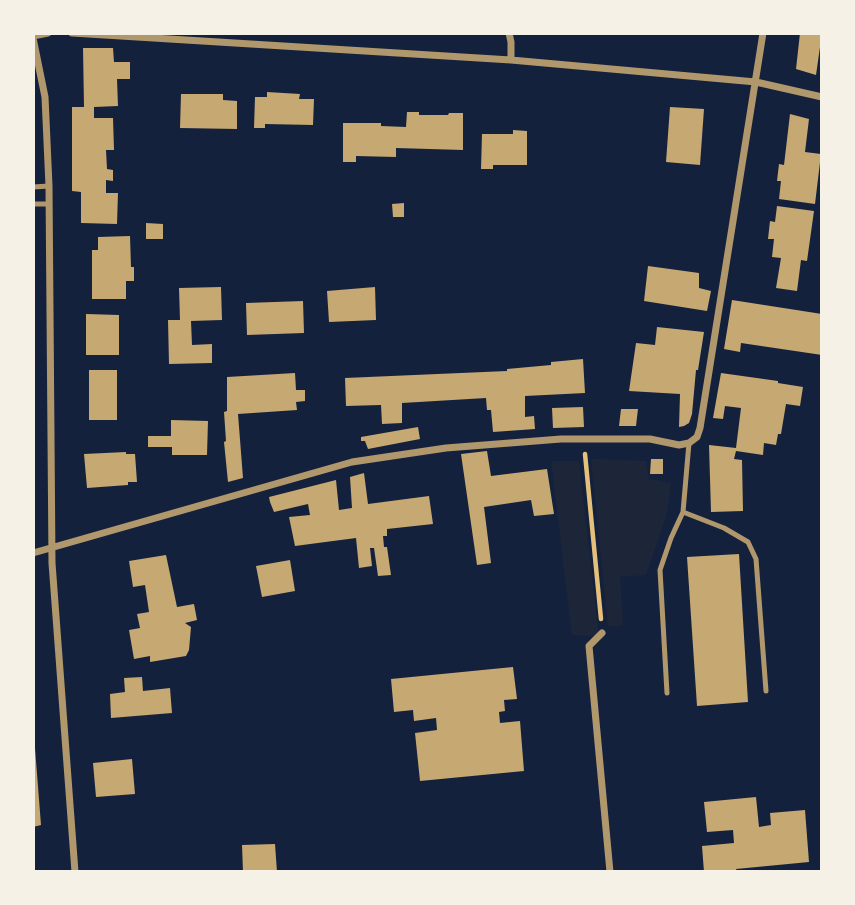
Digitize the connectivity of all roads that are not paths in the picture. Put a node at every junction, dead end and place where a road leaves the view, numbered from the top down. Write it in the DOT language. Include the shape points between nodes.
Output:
graph roads {
  1 [pos="48,33"];
  2 [pos="72,33"];
  3 [pos="509,33"];
  4 [pos="763,33"];
  5 [pos="33,37"];
  6 [pos="511,60"];
  7 [pos="756,82"];
  8 [pos="822,97"];
  9 [pos="49,186"];
  10 [pos="33,187"];
  11 [pos="33,204"];
  12 [pos="49,204"];
  13 [pos="689,443"];
  14 [pos="683,512"];
  15 [pos="53,547"];
  16 [pos="33,553"];
  17 [pos="602,634"];
  18 [pos="766,691"];
  19 [pos="667,693"];
  20 [pos="75,872"];
  21 [pos="610,872"];
  1 -- 5 [label="street"];
  2 -- 6 [label="street"];
  3 -- 6 [label="street"];
  4 -- 7 [label="street"];
  5 -- 9 [label="street" via="44,97"];
  6 -- 7 [label="street"];
  7 -- 8 [label="street"];
  7 -- 13 [label="street" via="700,428"];
  9 -- 10 [label="lane"];
  9 -- 12 [label="street"];
  11 -- 12 [label="lane"];
  12 -- 15 [label="street"];
  13 -- 14 [label="lane"];
  13 -- 15 [label="street" via="561,439 446,448 352,463"];
  14 -- 18 [label="lane" via="748,542 756,559"];
  14 -- 19 [label="lane" via="660,570"];
  15 -- 16 [label="street"];
  15 -- 20 [label="street"];
  17 -- 21 [label="street" via="589,646"];
}
